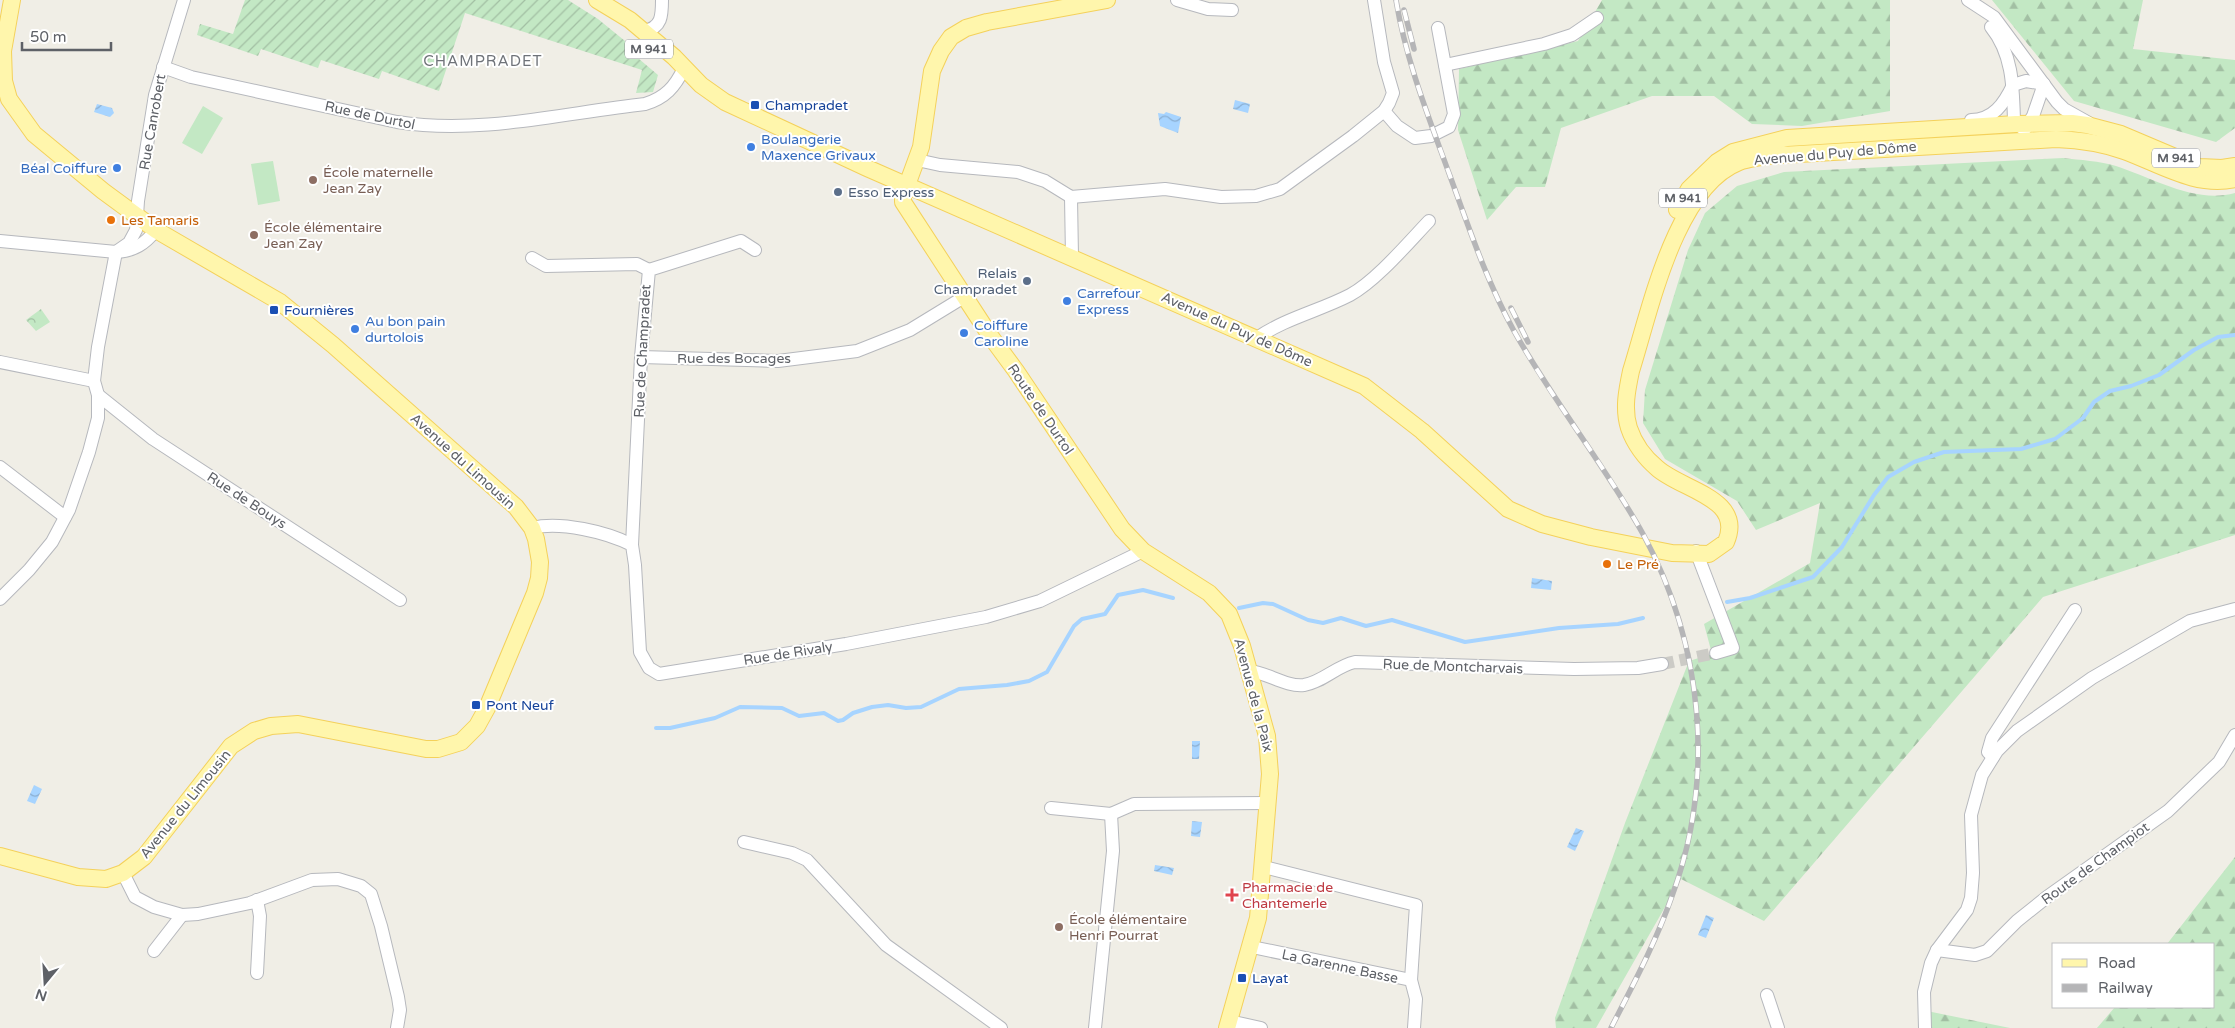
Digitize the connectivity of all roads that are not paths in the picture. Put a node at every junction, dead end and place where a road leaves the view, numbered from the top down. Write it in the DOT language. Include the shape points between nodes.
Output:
graph roads {
  1 [pos="12,0"];
  2 [pos="184,0"];
  3 [pos="662,0"];
  4 [pos="1107,0"];
  5 [pos="1177,0"];
  6 [pos="1374,0"];
  7 [pos="1968,0"];
  8 [pos="601,2"];
  9 [pos="1980,8"];
  10 [pos="1232,10"];
  11 [pos="4,16"];
  12 [pos="1597,18"];
  13 [pos="1438,28"];
  14 [pos="644,31"];
  15 [pos="1445,66"];
  16 [pos="162,67"];
  17 [pos="682,72"];
  18 [pos="2044,84"];
  19 [pos="2013,85"];
  20 [pos="5,98"];
  21 [pos="1384,111"];
  22 [pos="2021,125"];
  23 [pos="2102,128"];
  24 [pos="1787,138"];
  25 [pos="2056,139"];
  26 [pos="1864,149"];
  27 [pos="917,160"];
  28 [pos="2235,166"];
  29 [pos="2235,179"];
  30 [pos="908,185"];
  31 [pos="1071,197"];
  32 [pos="137,217"];
  33 [pos="1428,221"];
  34 [pos="156,230"];
  35 [pos="0,241"];
  36 [pos="755,250"];
  37 [pos="116,252"];
  38 [pos="1072,257"];
  39 [pos="532,258"];
  40 [pos="649,270"];
  41 [pos="964,297"];
  42 [pos="1256,338"];
  43 [pos="641,357"];
  44 [pos="0,362"];
  45 [pos="94,381"];
  46 [pos="98,395"];
  47 [pos="0,467"];
  48 [pos="65,517"];
  49 [pos="532,528"];
  50 [pos="632,545"];
  51 [pos="1143,551"];
  52 [pos="1697,553"];
  53 [pos="0,599"];
  54 [pos="400,600"];
  55 [pos="1220,602"];
  56 [pos="2235,609"];
  57 [pos="2075,610"];
  58 [pos="1716,653"];
  59 [pos="1662,664"];
  60 [pos="1250,671"];
  61 [pos="2235,735"];
  62 [pos="1993,757"];
  63 [pos="1267,803"];
  64 [pos="1051,808"];
  65 [pos="1112,814"];
  66 [pos="744,842"];
  67 [pos="0,856"];
  68 [pos="1264,867"];
  69 [pos="123,873"];
  70 [pos="257,900"];
  71 [pos="182,915"];
  72 [pos="1252,947"];
  73 [pos="1937,950"];
  74 [pos="154,951"];
  75 [pos="257,973"];
  76 [pos="1411,980"];
  77 [pos="1766,995"];
  78 [pos="1228,1025"];
  79 [pos="397,1028"];
  80 [pos="1001,1028"];
  81 [pos="1095,1028"];
  82 [pos="1262,1028"];
  83 [pos="1414,1028"];
  84 [pos="1778,1028"];
  85 [pos="1925,1028"];
  1 -- 11 [label="main road, Avenue du Limousin"];
  2 -- 16 [label="street, Rue Canrobert"];
  3 -- 14 [label="street" via="657,27"];
  4 -- 27 [label="main road, Route de Durtol" via="981,24 951,37 940,50 932,71"];
  5 -- 10 [label="street"];
  6 -- 21 [label="street" via="1393,94"];
  7 -- 9 [label="street"];
  8 -- 14 [label="main road, Avenue du Puy de Dôme / M 941"];
  8 -- 17 [label="main road, Avenue du Puy de Dôme / M 941" via="633,35"];
  9 -- 18 [label="street" via="1994,17"];
  9 -- 19 [label="street" via="2003,46"];
  11 -- 20 [label="main road, Avenue du Limousin"];
  12 -- 15 [label="street" via="1572,35 1544,44"];
  13 -- 15 [label="street"];
  14 -- 17 [label="main road, Avenue du Puy de Dôme / M 941"];
  15 -- 21 [label="street" via="1454,114 1449,128 1415,138 1397,126"];
  16 -- 17 [label="street, Rue de Durtol" via="192,77 397,122 468,127 645,104 666,95"];
  16 -- 32 [label="street, Rue Canrobert"];
  17 -- 30 [label="main road, Avenue du Puy de Dôme / M 941" via="725,102"];
  18 -- 19 [label="street" via="2026,81"];
  18 -- 22 [label="street"];
  18 -- 23 [label="street" via="2064,109"];
  19 -- 22 [label="street"];
  19 -- 24 [label="street" via="2001,106 1983,119 1856,127"];
  20 -- 32 [label="main road, Avenue du Limousin" via="49,148"];
  21 -- 31 [label="street" via="1280,190 1221,197 1165,189"];
  22 -- 23 [label="main road, Avenue du Puy de Dôme / M 941" via="2072,124"];
  22 -- 24 [label="main road, Avenue du Puy de Dôme / M 941"];
  22 -- 25 [label="street"];
  22 -- 26 [label="street" via="1920,136"];
  23 -- 28 [label="main road, Avenue du Puy de Dôme / M 941" via="2199,167"];
  24 -- 52 [label="main road, Avenue du Puy de Dôme / M 941" via="1733,152 1709,168 1689,189 1668,232 1621,375 1619,428 1627,447 1652,475 1698,497 1723,514 1725,533 1721,541"];
  25 -- 26 [label="main road, Avenue du Puy de Dôme / M 941"];
  25 -- 29 [label="main road, Avenue du Puy de Dôme / M 941" via="2111,147 2194,178 2219,182"];
  26 -- 52 [label="main road, Avenue du Puy de Dôme / M 941" via="1766,156 1739,163 1717,176 1701,192 1675,235 1631,371 1626,414 1637,444 1658,469 1727,512 1731,524 1726,542 1709,554"];
  27 -- 30 [label="main road, Route de Durtol"];
  27 -- 31 [label="street" via="1018,172 1045,181"];
  30 -- 38 [label="main road, Avenue du Puy de Dôme / M 941"];
  30 -- 41 [label="main road, Route de Durtol" via="903,202"];
  31 -- 38 [label="street"];
  32 -- 34 [label="main road, Avenue du Limousin"];
  32 -- 37 [label="street, Rue Canrobert" via="133,237"];
  33 -- 42 [label="street" via="1395,258 1352,294 1319,310 1275,325"];
  34 -- 37 [label="street" via="132,251"];
  34 -- 49 [label="main road, Avenue du Limousin" via="263,290 303,320 492,485 516,507"];
  35 -- 37 [label="street"];
  36 -- 40 [label="street, Rue de Champradet" via="741,241"];
  37 -- 45 [label="street"];
  38 -- 42 [label="main road, Avenue du Puy de Dôme / M 941"];
  39 -- 40 [label="street" via="546,266 637,264"];
  40 -- 43 [label="street, Rue de Champradet"];
  41 -- 43 [label="street, Rue des Bocages" via="910,330 857,350 778,361"];
  41 -- 51 [label="main road, Route de Durtol" via="1122,530"];
  42 -- 52 [label="main road, Avenue du Puy de Dôme / M 941" via="1364,386 1422,431 1508,509 1542,524 1591,537 1672,553"];
  43 -- 50 [label="street, Rue de Champradet"];
  44 -- 45 [label="street"];
  45 -- 46 [label="street"];
  46 -- 48 [label="street" via="98,418 89,452"];
  46 -- 54 [label="street, Rue de Bouys" via="153,439"];
  47 -- 48 [label="street"];
  48 -- 53 [label="street" via="52,542"];
  49 -- 50 [label="street" via="554,524"];
  49 -- 69 [label="main road, Avenue du Limousin" via="540,562 535,593 482,718 461,742 426,750 298,724 262,728 231,746 144,857"];
  50 -- 51 [label="street, Rue de Rivaly" via="640,652 649,668 659,674 846,644 986,617 1040,602"];
  51 -- 55 [label="main road, Route de Durtol" via="1198,584"];
  52 -- 58 [label="street" via="1733,648"];
  55 -- 60 [label="main road, Avenue de la Paix" via="1235,625"];
  56 -- 62 [label="street" via="2190,621 2092,678 2016,731"];
  57 -- 62 [label="street" via="1992,738 1988,752"];
  59 -- 60 [label="street, Rue de Montcharvais" via="1638,668 1574,669 1355,662 1299,685"];
  60 -- 63 [label="main road, Avenue de la Paix" via="1270,755"];
  61 -- 73 [label="street, Route de Champiot" via="2219,762 2168,811 2047,897 1987,951 1975,955"];
  62 -- 73 [label="street" via="1982,775 1971,815 1971,898 1959,921"];
  63 -- 65 [label="street" via="1134,804"];
  63 -- 68 [label="main road, Avenue de la Paix"];
  64 -- 65 [label="street"];
  65 -- 81 [label="street" via="1113,850"];
  66 -- 80 [label="street" via="792,853 807,860 886,945"];
  67 -- 69 [label="main road, Avenue du Limousin" via="89,879 106,879"];
  68 -- 72 [label="main road, Avenue de la Paix"];
  68 -- 76 [label="street" via="1416,906"];
  69 -- 71 [label="street" via="135,897 154,907"];
  70 -- 71 [label="street"];
  70 -- 75 [label="street" via="260,916"];
  70 -- 79 [label="street" via="301,883 324,879 351,882 371,894 398,997"];
  71 -- 74 [label="street"];
  72 -- 76 [label="street, La Garenne Basse"];
  72 -- 78 [label="main road, Avenue de la Paix"];
  73 -- 85 [label="street" via="1930,964 1924,992"];
  76 -- 83 [label="street, La Garenne Basse" via="1416,999"];
  77 -- 84 [label="street"];
  78 -- 82 [label="street"];
}
